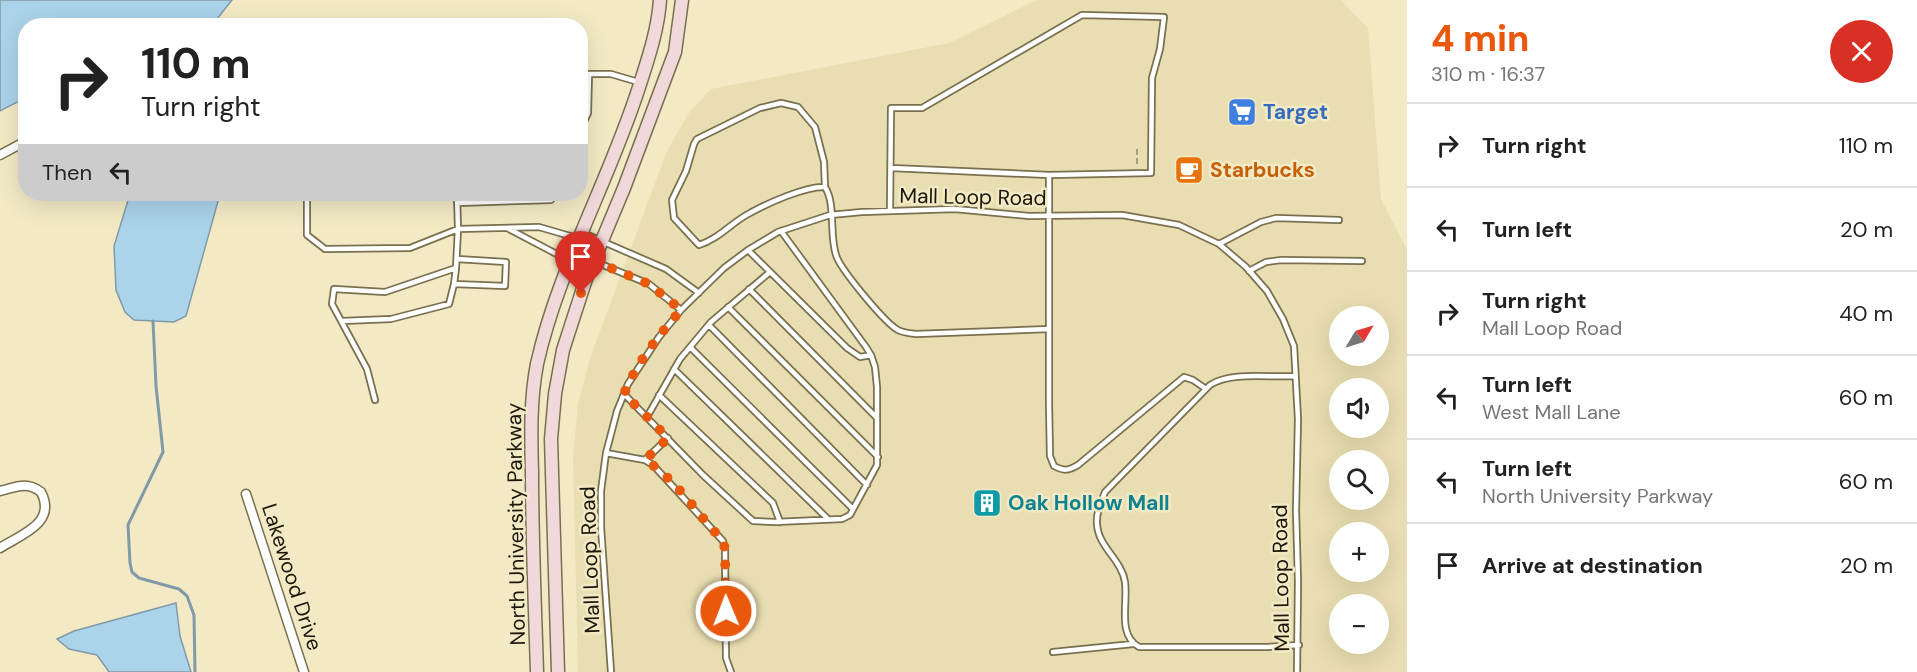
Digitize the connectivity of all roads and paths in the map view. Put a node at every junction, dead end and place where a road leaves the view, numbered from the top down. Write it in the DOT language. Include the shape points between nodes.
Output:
graph roads {
  1 [pos="660,0"];
  2 [pos="682,0"];
  3 [pos="589,74"];
  4 [pos="640,83"];
  5 [pos="588,112"];
  6 [pos="18,145"];
  7 [pos="0,155"];
  8 [pos="891,168"];
  9 [pos="1049,175"];
  10 [pos="825,187"];
  11 [pos="307,201"];
  12 [pos="520,201"];
  13 [pos="457,203"];
  14 [pos="890,211"];
  15 [pos="830,215"];
  16 [pos="1050,215"];
  17 [pos="1339,220"];
  18 [pos="506,228"];
  19 [pos="458,229"];
  20 [pos="781,231"];
  21 [pos="581,236"];
  22 [pos="602,242"];
  23 [pos="1219,244"];
  24 [pos="748,250"];
  25 [pos="573,257"];
  26 [pos="457,259"];
  27 [pos="594,261"];
  28 [pos="1362,261"];
  29 [pos="456,268"];
  30 [pos="1249,271"];
  31 [pos="770,272"];
  32 [pos="453,284"];
  33 [pos="749,289"];
  34 [pos="699,293"];
  35 [pos="728,307"];
  36 [pos="681,310"];
  37 [pos="342,321"];
  38 [pos="709,325"];
  39 [pos="1049,329"];
  40 [pos="690,347"];
  41 [pos="871,355"];
  42 [pos="674,369"];
  43 [pos="1295,376"];
  44 [pos="1206,389"];
  45 [pos="624,394"];
  46 [pos="659,394"];
  47 [pos="375,400"];
  48 [pos="646,417"];
  49 [pos="878,418"];
  50 [pos="668,438"];
  51 [pos="606,453"];
  52 [pos="878,457"];
  53 [pos="645,460"];
  54 [pos="867,484"];
  55 [pos="0,491"];
  56 [pos="246,494"];
  57 [pos="853,509"];
  58 [pos="828,519"];
  59 [pos="780,522"];
  60 [pos="0,548"];
  61 [pos="1133,644"];
  62 [pos="1299,645"];
  63 [pos="1053,652"];
  64 [pos="304,672"];
  65 [pos="537,672"];
  66 [pos="558,672"];
  67 [pos="611,672"];
  68 [pos="731,672"];
  69 [pos="1297,672"];
  1 -- 4 [label="main road, North University Parkway" via="654,40"];
  2 -- 22 [label="main road, North University Parkway" via="675,52"];
  3 -- 4 [label="lane" via="611,74"];
  3 -- 5 [label="lane"];
  4 -- 21 [label="main road, North University Parkway"];
  6 -- 7 [label="street"];
  8 -- 9 [label="lane"];
  8 -- 9 [label="lane" via="891,108 922,108 1082,15 1164,17 1152,78 1151,173"];
  8 -- 14 [label="lane"];
  9 -- 16 [label="lane"];
  10 -- 10 [label="lane" via="812,186 750,213 699,245 674,218 672,200 697,139 760,108 781,103 798,107 815,127 824,162"];
  10 -- 15 [label="lane" via="830,195"];
  11 -- 19 [label="lane" via="308,235 325,249 410,248"];
  12 -- 13 [label="lane"];
  13 -- 19 [label="lane"];
  14 -- 15 [label="lane, Mall Loop Road"];
  14 -- 16 [label="lane, Mall Loop Road" via="955,209"];
  15 -- 20 [label="lane, Mall Loop Road"];
  15 -- 39 [label="lane" via="836,257 896,329 916,334"];
  16 -- 23 [label="lane, Mall Loop Road" via="1122,215 1179,225"];
  16 -- 39 [label="lane"];
  17 -- 23 [label="lane" via="1276,218"];
  18 -- 19 [label="lane"];
  18 -- 21 [label="lane" via="539,227"];
  18 -- 25 [label="lane"];
  19 -- 26 [label="lane"];
  20 -- 24 [label="lane, Mall Loop Road"];
  20 -- 41 [label="lane"];
  21 -- 22 [label="lane"];
  21 -- 25 [label="main road, North University Parkway"];
  22 -- 27 [label="main road, North University Parkway"];
  22 -- 34 [label="lane" via="666,269"];
  23 -- 30 [label="lane, Mall Loop Road"];
  24 -- 31 [label="lane"];
  24 -- 34 [label="lane, Mall Loop Road"];
  25 -- 27 [label="lane"];
  25 -- 65 [label="main road, North University Parkway" via="537,366 531,415"];
  26 -- 29 [label="lane"];
  26 -- 32 [label="lane" via="506,262 505,286"];
  27 -- 36 [label="lane" via="649,284"];
  27 -- 66 [label="main road, North University Parkway" via="563,350 551,439"];
  28 -- 30 [label="lane" via="1281,260"];
  29 -- 32 [label="lane"];
  29 -- 37 [label="lane" via="385,292 334,290 332,304"];
  30 -- 43 [label="lane, Mall Loop Road" via="1267,291 1283,319 1294,346"];
  31 -- 33 [label="lane"];
  31 -- 41 [label="lane" via="853,354"];
  32 -- 37 [label="lane" via="449,304 391,319"];
  33 -- 35 [label="lane"];
  33 -- 49 [label="lane"];
  34 -- 36 [label="lane, Mall Loop Road"];
  35 -- 38 [label="lane"];
  35 -- 52 [label="lane"];
  36 -- 45 [label="lane, Mall Loop Road" via="647,352"];
  37 -- 47 [label="lane" via="367,369"];
  38 -- 40 [label="lane"];
  38 -- 54 [label="lane"];
  39 -- 44 [label="lane" via="1050,456 1054,466 1063,471 1078,465 1185,377"];
  40 -- 42 [label="lane"];
  40 -- 57 [label="lane"];
  41 -- 49 [label="lane"];
  42 -- 46 [label="lane"];
  42 -- 58 [label="lane"];
  43 -- 44 [label="lane" via="1221,379"];
  43 -- 62 [label="lane, Mall Loop Road"];
  44 -- 61 [label="lane" via="1106,492 1098,508 1099,535 1125,580 1126,634"];
  45 -- 48 [label="lane"];
  45 -- 51 [label="lane, Mall Loop Road"];
  46 -- 48 [label="lane"];
  46 -- 59 [label="lane" via="772,503"];
  48 -- 50 [label="lane"];
  49 -- 52 [label="lane"];
  50 -- 53 [label="lane"];
  50 -- 59 [label="lane" via="753,521"];
  51 -- 53 [label="lane"];
  51 -- 67 [label="lane, Mall Loop Road" via="601,526"];
  52 -- 54 [label="lane"];
  53 -- 68 [label="lane" via="669,480 723,541 726,658"];
  54 -- 57 [label="lane"];
  55 -- 60 [label="street" via="30,485 41,492 46,510 39,523"];
  56 -- 64 [label="street, Lakewood Drive"];
  57 -- 58 [label="lane" via="842,519"];
  58 -- 59 [label="lane"];
  61 -- 62 [label="lane" via="1139,648"];
  61 -- 63 [label="lane"];
  62 -- 69 [label="lane, Mall Loop Road"];
}
